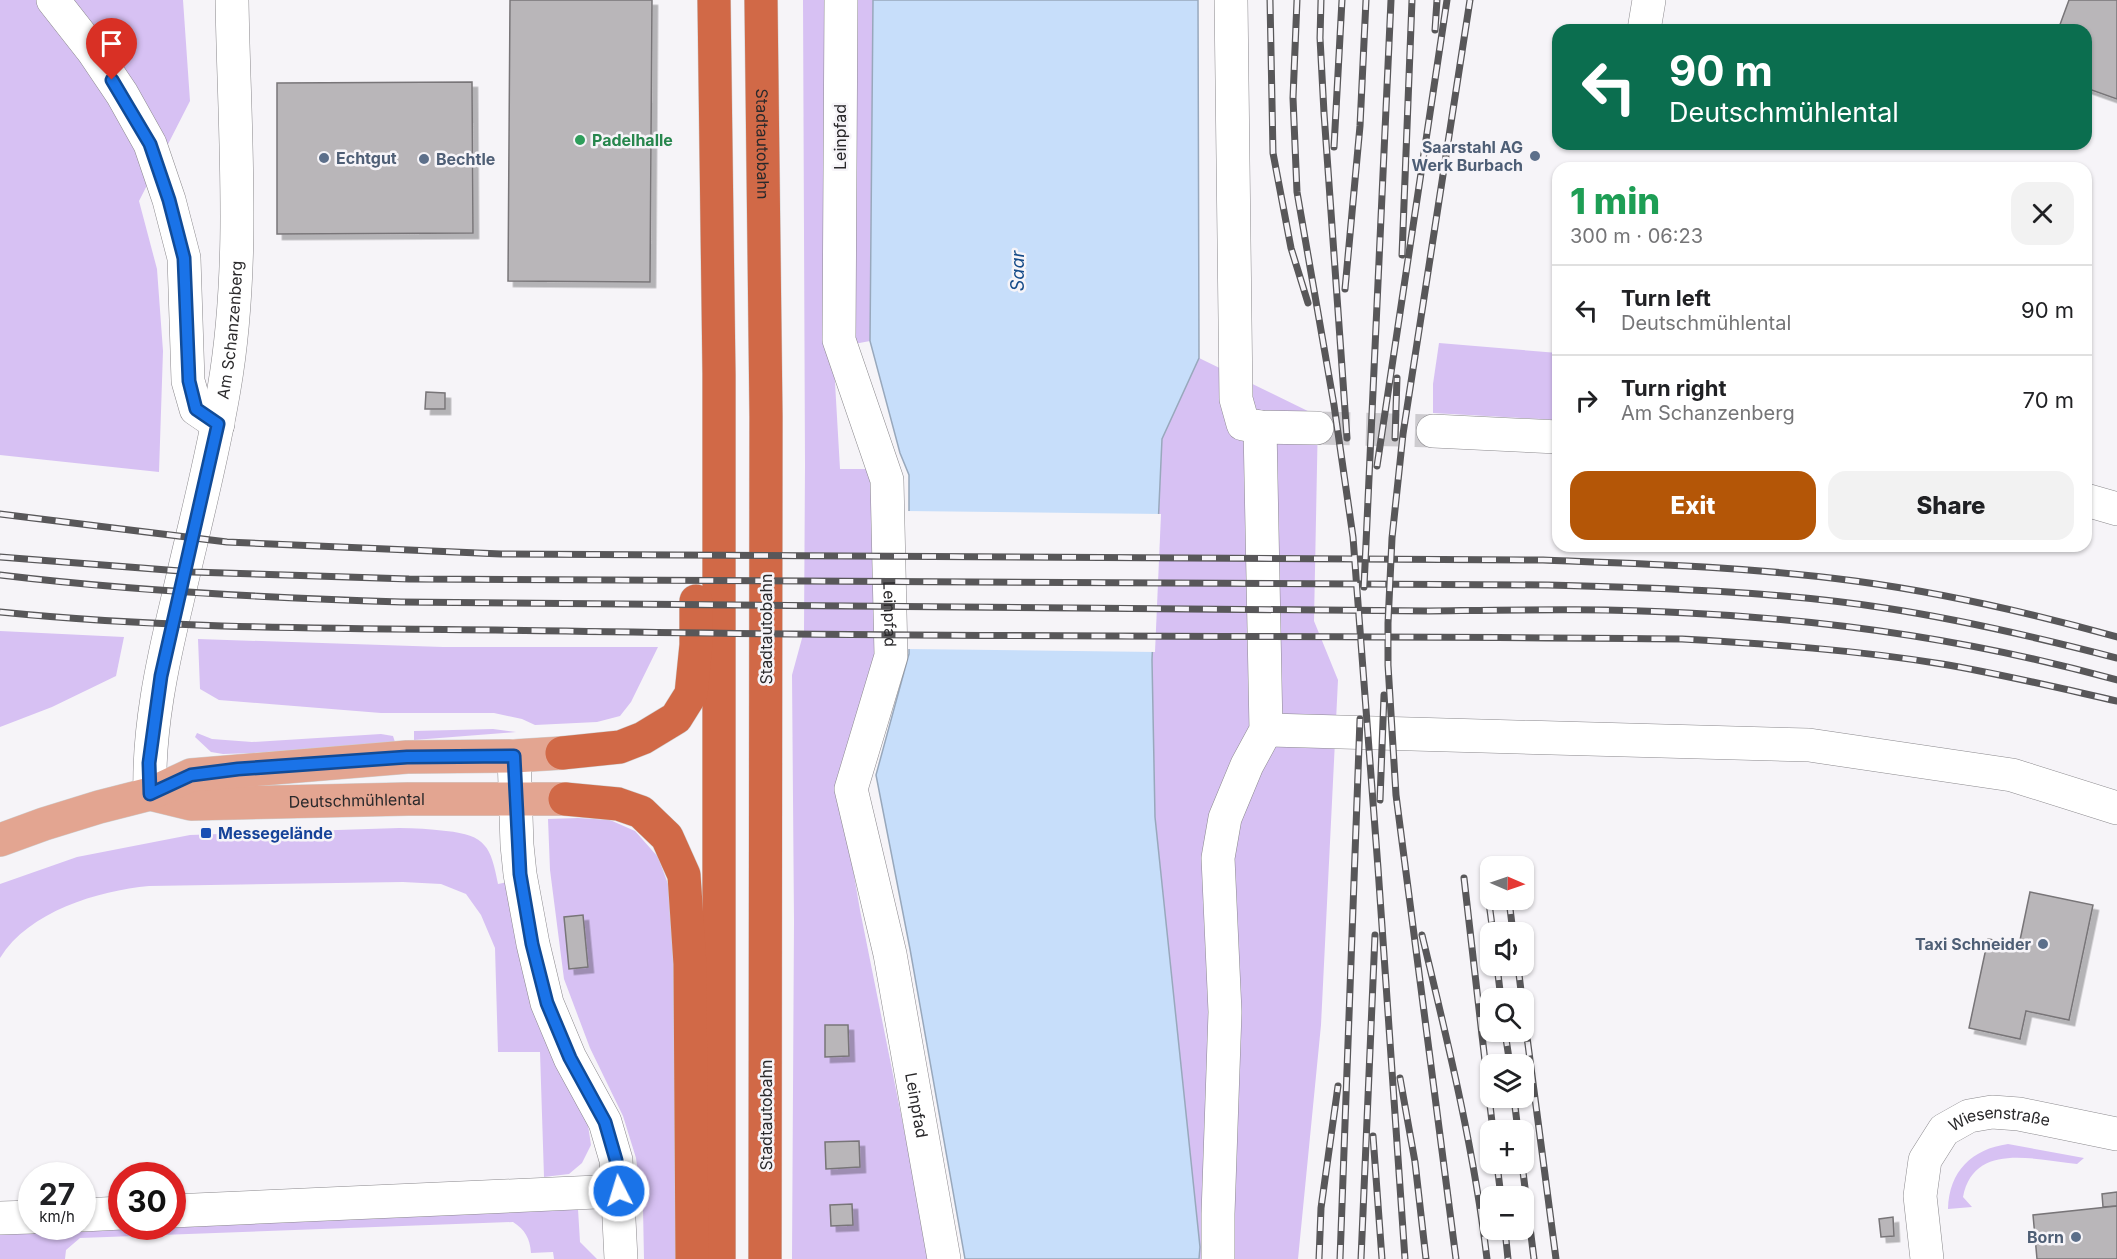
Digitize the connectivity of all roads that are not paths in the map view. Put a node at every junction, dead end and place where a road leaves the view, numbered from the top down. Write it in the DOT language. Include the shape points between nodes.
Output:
graph roads {
  1 [pos="53,0"];
  2 [pos="232,0"];
  3 [pos="714,0"];
  4 [pos="761,0"];
  5 [pos="841,0"];
  6 [pos="1231,0"];
  7 [pos="1649,0"];
  8 [pos="1645,24"];
  9 [pos="719,374"];
  10 [pos="218,424"];
  11 [pos="1260,427"];
  12 [pos="1317,428"];
  13 [pos="1433,431"];
  14 [pos="1552,437"];
  15 [pos="2092,502"];
  16 [pos="2117,509"];
  17 [pos="1266,730"];
  18 [pos="562,753"];
  19 [pos="514,756"];
  20 [pos="150,794"];
  21 [pos="515,799"];
  22 [pos="565,799"];
  23 [pos="2117,808"];
  24 [pos="0,840"];
  25 [pos="2117,1134"];
  26 [pos="619,1191"];
  27 [pos="186,1210"];
  28 [pos="18,1217"];
  29 [pos="0,1218"];
  30 [pos="621,1259"];
  31 [pos="692,1259"];
  32 [pos="719,1259"];
  33 [pos="765,1259"];
  34 [pos="944,1259"];
  35 [pos="1218,1259"];
  36 [pos="1927,1259"];
  1 -- 10 [label="street" via="122,94 150,144 184,258 189,381 196,409"];
  2 -- 10 [label="street, Am Schanzenberg" via="237,207 233,318"];
  3 -- 9 [label="highway"];
  4 -- 33 [label="highway, Stadtautobahn" via="766,416"];
  5 -- 34 [label="street, Leinpfad" via="839,340 888,480 891,656 851,789 890,954"];
  6 -- 11 [label="street" via="1236,399 1243,424"];
  7 -- 8 [label="street"];
  9 -- 18 [label="highway" via="696,488 696,645 691,694 676,718 643,738 620,747"];
  9 -- 32 [label="highway"];
  10 -- 20 [label="street, Am Schanzenberg" via="161,676 149,763"];
  11 -- 12 [label="street"];
  11 -- 17 [label="street"];
  13 -- 14 [label="street"];
  15 -- 16 [label="street"];
  17 -- 23 [label="street" via="1809,745 2012,775"];
  17 -- 35 [label="street" via="1225,818 1218,858 1225,1012"];
  18 -- 19 [label="main road, Deutschmühlental"];
  19 -- 20 [label="main road, Deutschmühlental" via="407,757 238,769 191,775"];
  19 -- 21 [label="street"];
  20 -- 21 [label="main road, Deutschmühlental" via="191,804"];
  20 -- 24 [label="main road, Deutschmühlental" via="77,813"];
  21 -- 22 [label="main road, Deutschmühlental"];
  21 -- 26 [label="street" via="520,874 547,1003 570,1058 605,1122 616,1160"];
  22 -- 31 [label="highway" via="618,804 641,812 667,837 684,875 690,964"];
  25 -- 36 [label="street, Wiesenstraße" via="1992,1112 1969,1116 1944,1130 1925,1160 1923,1172 1920,1196"];
  26 -- 27 [label="street"];
  26 -- 30 [label="street"];
  28 -- 29 [label="street"];
}
